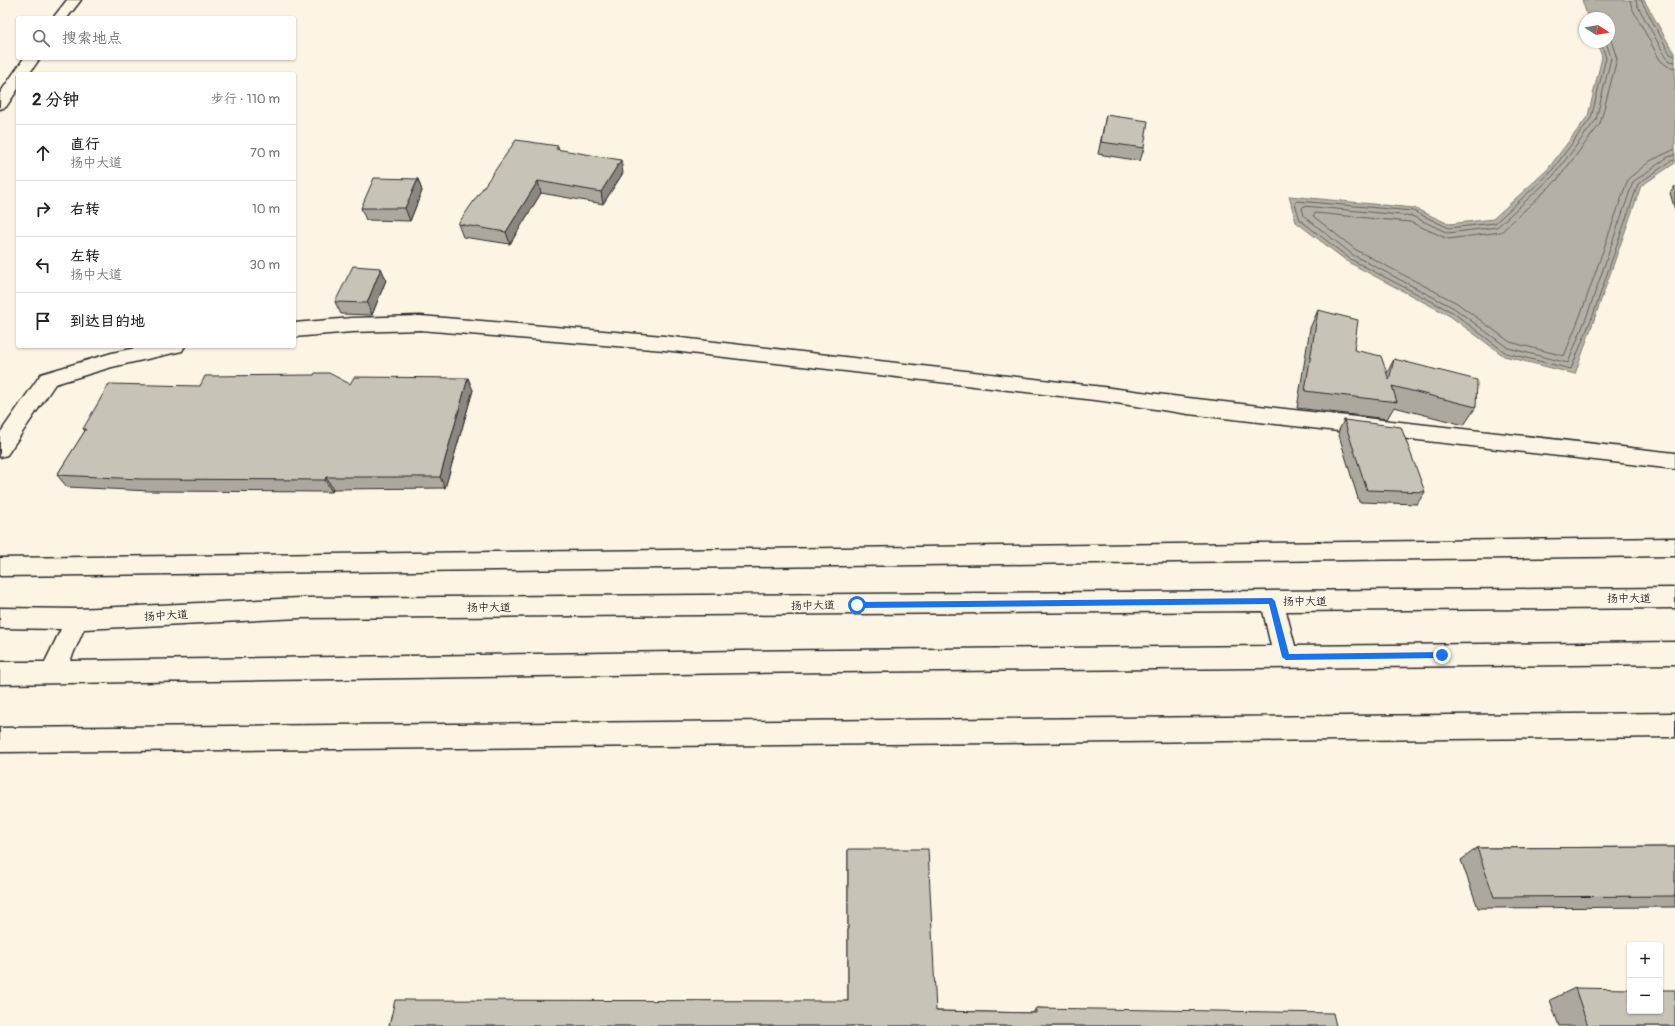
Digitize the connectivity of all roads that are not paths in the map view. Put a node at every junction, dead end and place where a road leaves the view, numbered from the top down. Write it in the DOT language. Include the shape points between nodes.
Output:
graph roads {
  1 [pos="74,0"];
  2 [pos="62,16"];
  3 [pos="31,60"];
  4 [pos="22,72"];
  5 [pos="16,81"];
  6 [pos="0,104"];
  7 [pos="296,330"];
  8 [pos="166,348"];
  9 [pos="0,449"];
  10 [pos="1675,461"];
  11 [pos="1675,547"];
  12 [pos="0,567"];
  13 [pos="1675,598"];
  14 [pos="1272,601"];
  15 [pos="0,618"];
  16 [pos="77,619"];
  17 [pos="1675,653"];
  18 [pos="1286,657"];
  19 [pos="0,673"];
  20 [pos="52,673"];
  21 [pos="1675,725"];
  22 [pos="0,740"];
  1 -- 2 [label="main road"];
  3 -- 4 [label="main road"];
  5 -- 6 [label="main road"];
  7 -- 10 [label="main road" via="420,323 664,343"];
  8 -- 9 [label="main road" via="112,360 48,379"];
  11 -- 12 [label="main road"];
  13 -- 14 [label="main road, 扬中大道"];
  14 -- 16 [label="main road, 扬中大道" via="300,608"];
  14 -- 18 [label="main road"];
  15 -- 16 [label="main road, 扬中大道"];
  16 -- 20 [label="main road"];
  17 -- 18 [label="main road"];
  18 -- 20 [label="main road" via="735,662"];
  19 -- 20 [label="main road"];
  21 -- 22 [label="main road"];
}
